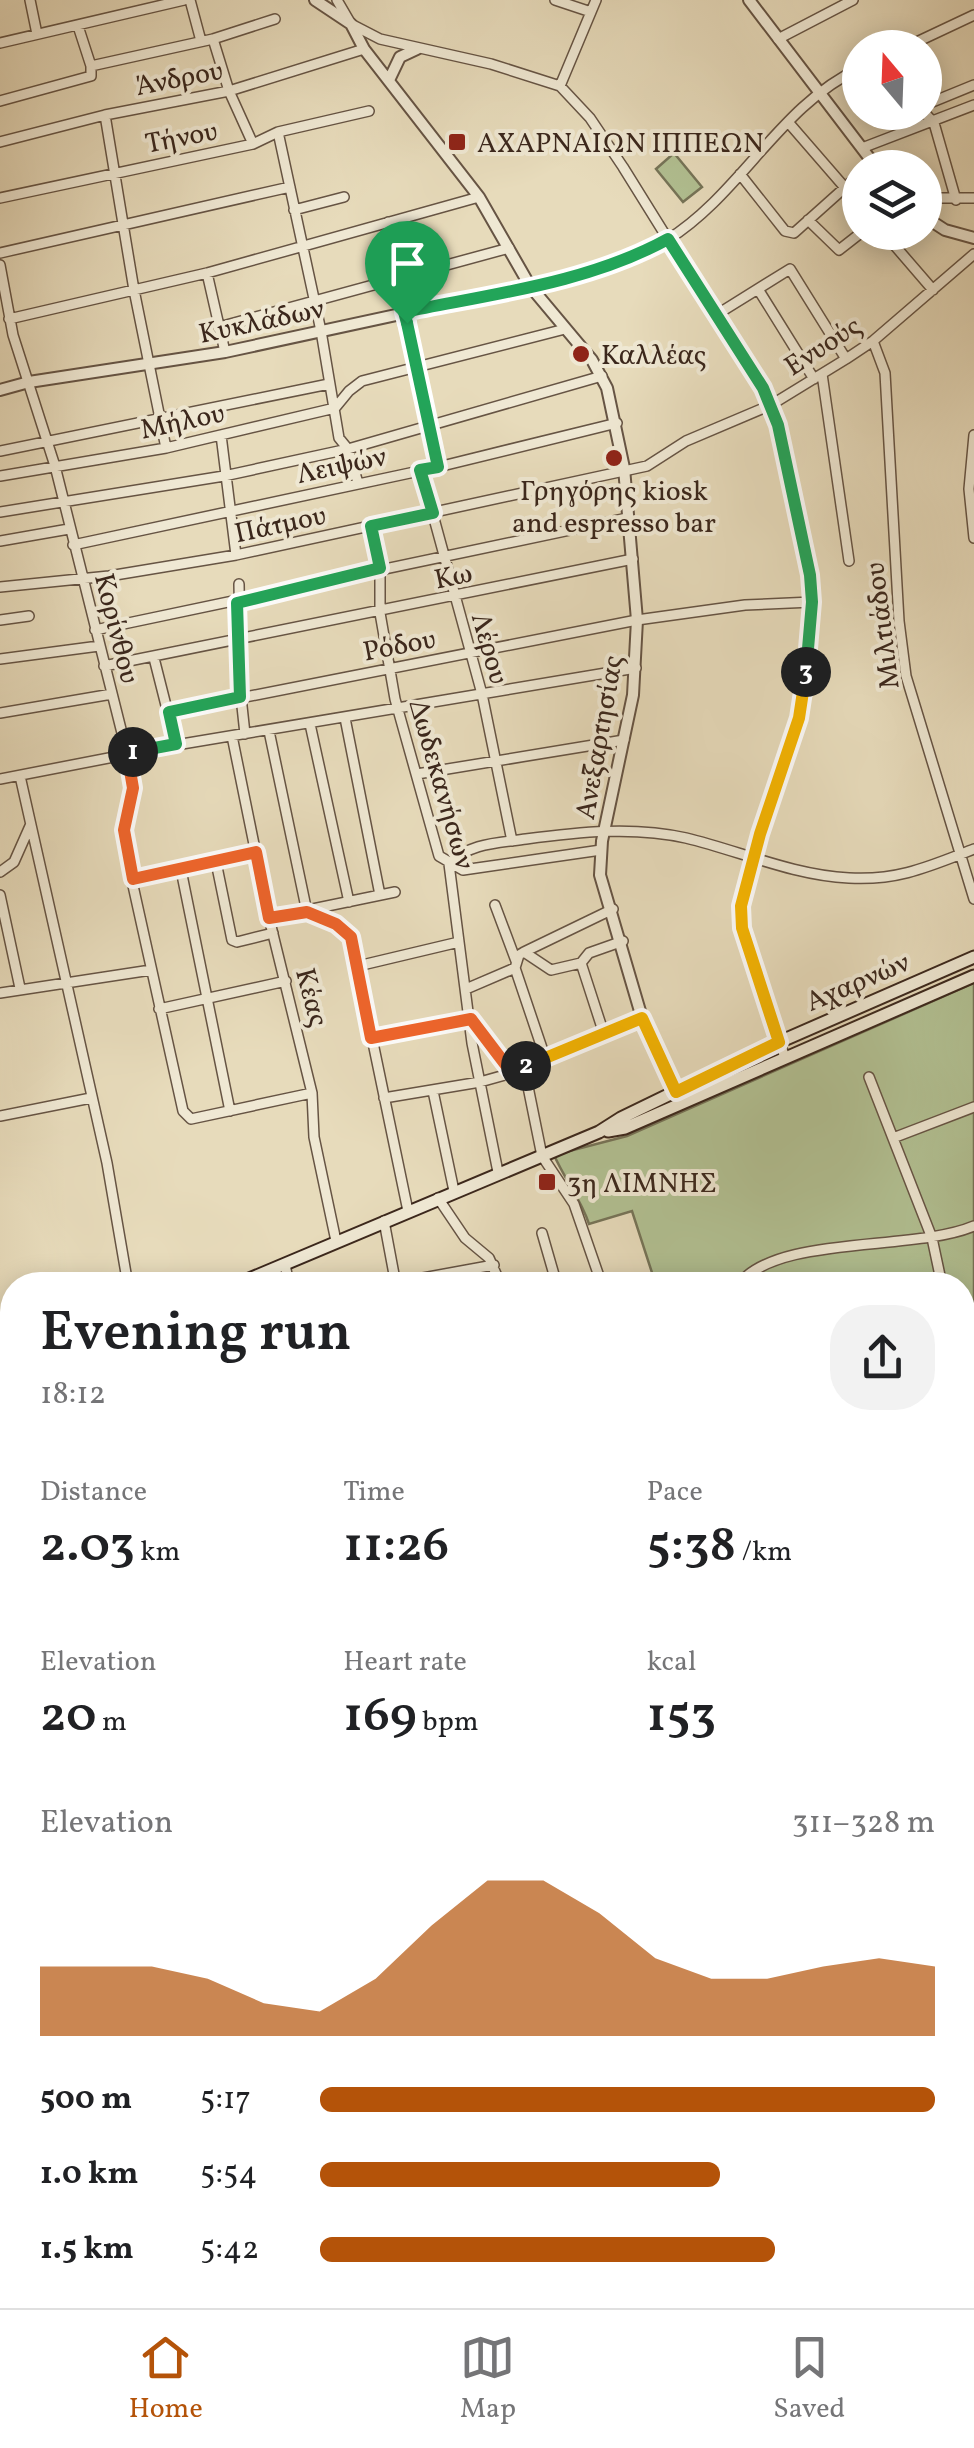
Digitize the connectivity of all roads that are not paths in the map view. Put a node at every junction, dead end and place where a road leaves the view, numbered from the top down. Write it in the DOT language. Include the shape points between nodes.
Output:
graph roads {
  1 [pos="30,0"];
  2 [pos="187,0"];
  3 [pos="315,0"];
  4 [pos="336,0"];
  5 [pos="555,0"];
  6 [pos="596,0"];
  7 [pos="853,0"];
  8 [pos="754,2"];
  9 [pos="591,12"];
  10 [pos="974,15"];
  11 [pos="275,20"];
  12 [pos="351,24"];
  13 [pos="78,26"];
  14 [pos="942,30"];
  15 [pos="37,34"];
  16 [pos="212,39"];
  17 [pos="778,39"];
  18 [pos="201,41"];
  19 [pos="0,42"];
  20 [pos="364,49"];
  21 [pos="417,49"];
  22 [pos="91,66"];
  23 [pos="842,77"];
  24 [pos="390,78"];
  25 [pos="974,85"];
  26 [pos="560,86"];
  27 [pos="229,92"];
  28 [pos="820,92"];
  29 [pos="942,98"];
  30 [pos="0,102"];
  31 [pos="974,106"];
  32 [pos="369,111"];
  33 [pos="105,114"];
  34 [pos="942,119"];
  35 [pos="788,122"];
  36 [pos="912,130"];
  37 [pos="936,130"];
  38 [pos="278,132"];
  39 [pos="0,142"];
  40 [pos="253,144"];
  41 [pos="862,148"];
  42 [pos="114,172"];
  43 [pos="740,174"];
  44 [pos="842,185"];
  45 [pos="290,187"];
  46 [pos="842,191"];
  47 [pos="344,197"];
  48 [pos="0,198"];
  49 [pos="479,198"];
  50 [pos="974,198"];
  51 [pos="942,199"];
  52 [pos="956,200"];
  53 [pos="294,210"];
  54 [pos="808,220"];
  55 [pos="388,222"];
  56 [pos="123,225"];
  57 [pos="942,228"];
  58 [pos="974,238"];
  59 [pos="668,239"];
  60 [pos="301,248"];
  61 [pos="510,248"];
  62 [pos="842,248"];
  63 [pos="899,250"];
  64 [pos="0,253"];
  65 [pos="974,254"];
  66 [pos="0,265"];
  67 [pos="207,273"];
  68 [pos="402,278"];
  69 [pos="389,282"];
  70 [pos="530,286"];
  71 [pos="758,289"];
  72 [pos="134,290"];
  73 [pos="933,290"];
  74 [pos="3,300"];
  75 [pos="314,303"];
  76 [pos="404,312"];
  77 [pos="716,315"];
  78 [pos="9,319"];
  79 [pos="220,327"];
  80 [pos="565,328"];
  81 [pos="322,331"];
  82 [pos="13,334"];
  83 [pos="0,338"];
  84 [pos="873,340"];
  85 [pos="226,352"];
  86 [pos="846,359"];
  87 [pos="150,364"];
  88 [pos="416,368"];
  89 [pos="602,376"];
  90 [pos="818,376"];
  91 [pos="29,382"];
  92 [pos="329,384"];
  93 [pos="0,390"];
  94 [pos="771,404"];
  95 [pos="335,408"];
  96 [pos="160,418"];
  97 [pos="616,423"];
  98 [pos="429,424"];
  99 [pos="974,434"];
  100 [pos="221,435"];
  101 [pos="48,442"];
  102 [pos="166,448"];
  103 [pos="348,448"];
  104 [pos="0,451"];
  105 [pos="55,466"];
  106 [pos="438,467"];
  107 [pos="624,468"];
  108 [pos="420,470"];
  109 [pos="0,476"];
  110 [pos="224,476"];
  111 [pos="358,483"];
  112 [pos="63,503"];
  113 [pos="228,511"];
  114 [pos="0,512"];
  115 [pos="433,513"];
  116 [pos="628,518"];
  117 [pos="371,526"];
  118 [pos="68,529"];
  119 [pos="974,538"];
  120 [pos="0,541"];
  121 [pos="73,545"];
  122 [pos="236,555"];
  123 [pos="444,556"];
  124 [pos="633,559"];
  125 [pos="849,560"];
  126 [pos="380,568"];
  127 [pos="83,578"];
  128 [pos="238,584"];
  129 [pos="0,587"];
  130 [pos="453,598"];
  131 [pos="812,602"];
  132 [pos="237,603"];
  133 [pos="380,613"];
  134 [pos="30,616"];
  135 [pos="0,620"];
  136 [pos="638,620"];
  137 [pos="95,630"];
  138 [pos="238,640"];
  139 [pos="99,646"];
  140 [pos="471,653"];
  141 [pos="154,658"];
  142 [pos="0,659"];
  143 [pos="104,666"];
  144 [pos="636,668"];
  145 [pos="389,669"];
  146 [pos="112,694"];
  147 [pos="482,694"];
  148 [pos="240,697"];
  149 [pos="399,710"];
  150 [pos="169,712"];
  151 [pos="0,713"];
  152 [pos="345,718"];
  153 [pos="310,724"];
  154 [pos="269,731"];
  155 [pos="245,734"];
  156 [pos="232,736"];
  157 [pos="624,740"];
  158 [pos="176,744"];
  159 [pos="127,753"];
  160 [pos="496,762"];
  161 [pos="417,774"];
  162 [pos="20,776"];
  163 [pos="0,780"];
  164 [pos="31,825"];
  165 [pos="604,831"];
  166 [pos="512,841"];
  167 [pos="974,849"];
  168 [pos="601,850"];
  169 [pos="256,852"];
  170 [pos="960,855"];
  171 [pos="753,858"];
  172 [pos="216,862"];
  173 [pos="449,864"];
  174 [pos="181,870"];
  175 [pos="0,872"];
  176 [pos="133,879"];
  177 [pos="395,892"];
  178 [pos="0,895"];
  179 [pos="380,895"];
  180 [pos="974,898"];
  181 [pos="349,902"];
  182 [pos="495,905"];
  183 [pos="612,910"];
  184 [pos="1,911"];
  185 [pos="307,912"];
  186 [pos="269,918"];
  187 [pos="273,933"];
  188 [pos="459,942"];
  189 [pos="621,942"];
  190 [pos="974,957"];
  191 [pos="518,960"];
  192 [pos="581,963"];
  193 [pos="358,966"];
  194 [pos="151,970"];
  195 [pos="974,976"];
  196 [pos="64,981"];
  197 [pos="286,981"];
  198 [pos="20,988"];
  199 [pos="466,989"];
  200 [pos="0,993"];
  201 [pos="207,998"];
  202 [pos="159,1009"];
  203 [pos="642,1018"];
  204 [pos="471,1019"];
  205 [pos="604,1034"];
  206 [pos="371,1038"];
  207 [pos="779,1042"];
  208 [pos="545,1057"];
  209 [pos="785,1058"];
  210 [pos="524,1067"];
  211 [pos="512,1073"];
  212 [pos="869,1077"];
  213 [pos="480,1082"];
  214 [pos="433,1090"];
  215 [pos="676,1092"];
  216 [pos="312,1093"];
  217 [pos="91,1098"];
  218 [pos="384,1098"];
  219 [pos="974,1106"];
  220 [pos="230,1111"];
  221 [pos="0,1116"];
  222 [pos="599,1132"];
  223 [pos="893,1138"];
  224 [pos="542,1156"];
  225 [pos="498,1172"];
  226 [pos="454,1191"];
  227 [pos="438,1198"];
  228 [pos="408,1210"];
  229 [pos="384,1221"];
  230 [pos="974,1226"];
  231 [pos="542,1233"];
  232 [pos="932,1238"];
  233 [pos="336,1242"];
  234 [pos="285,1264"];
  235 [pos="494,1265"];
  236 [pos="126,1272"];
  237 [pos="266,1272"];
  238 [pos="287,1272"];
  239 [pos="394,1272"];
  240 [pos="458,1272"];
  241 [pos="496,1272"];
  242 [pos="554,1272"];
  243 [pos="598,1272"];
  244 [pos="754,1272"];
  245 [pos="939,1272"];
  1 -- 15 [label="street"];
  2 -- 13 [label="street"];
  2 -- 18 [label="street"];
  3 -- 12 [label="street, Ανεξαρτησίας"];
  4 -- 12 [label="street"];
  5 -- 9 [label="street"];
  6 -- 9 [label="street"];
  7 -- 17 [label="street"];
  8 -- 17 [label="street"];
  9 -- 26 [label="street"];
  10 -- 14 [label="street"];
  11 -- 16 [label="street"];
  12 -- 20 [label="street, Ανεξαρτησίας"];
  12 -- 21 [label="street"];
  13 -- 15 [label="street"];
  13 -- 22 [label="street"];
  15 -- 19 [label="street"];
  16 -- 18 [label="street"];
  16 -- 27 [label="street"];
  17 -- 28 [label="street"];
  18 -- 22 [label="street"];
  20 -- 24 [label="street, Ανεξαρτησίας"];
  20 -- 27 [label="street, Άνδρου"];
  21 -- 24 [label="street" via="400,56"];
  21 -- 26 [label="street"];
  22 -- 30 [label="street" via="91,76"];
  23 -- 28 [label="street"];
  24 -- 49 [label="street, Ανεξαρτησίας"];
  25 -- 29 [label="street"];
  26 -- 59 [label="street" via="590,118"];
  27 -- 33 [label="street, Άνδρου"];
  27 -- 40 [label="street"];
  28 -- 35 [label="street"];
  28 -- 41 [label="street"];
  31 -- 34 [label="street"];
  32 -- 38 [label="street, Τήνου"];
  33 -- 39 [label="street, Άνδρου"];
  33 -- 42 [label="street"];
  35 -- 43 [label="street"];
  35 -- 44 [label="street"];
  36 -- 41 [label="street"];
  37 -- 52 [label="street"];
  38 -- 40 [label="street, Τήνου"];
  38 -- 45 [label="street"];
  40 -- 42 [label="street, Τήνου"];
  42 -- 48 [label="street, Τήνου"];
  42 -- 56 [label="street"];
  43 -- 54 [label="street" via="785,232 794,233"];
  43 -- 59 [label="street"];
  45 -- 53 [label="street"];
  45 -- 56 [label="street"];
  46 -- 54 [label="street"];
  47 -- 53 [label="street"];
  49 -- 55 [label="street"];
  49 -- 61 [label="street, Ανεξαρτησίας"];
  50 -- 52 [label="street"];
  51 -- 52 [label="street"];
  53 -- 60 [label="street"];
  54 -- 62 [label="street"];
  55 -- 60 [label="street"];
  55 -- 68 [label="street"];
  56 -- 64 [label="street"];
  56 -- 72 [label="street"];
  57 -- 58 [label="street"];
  59 -- 70 [label="street" via="616,263"];
  59 -- 77 [label="street"];
  60 -- 67 [label="street"];
  60 -- 75 [label="street"];
  61 -- 68 [label="street"];
  61 -- 70 [label="street, Ανεξαρτησίας"];
  63 -- 73 [label="street"];
  65 -- 73 [label="street, Ενυούς"];
  66 -- 74 [label="street, Κορίνθου"];
  67 -- 72 [label="street"];
  67 -- 79 [label="street"];
  68 -- 69 [label="street"];
  69 -- 75 [label="street"];
  69 -- 76 [label="street"];
  70 -- 76 [label="street, Κυκλάδων"];
  70 -- 80 [label="street, Ανεξαρτησίας"];
  71 -- 77 [label="street"];
  71 -- 86 [label="street" via="790,269"];
  71 -- 90 [label="street"];
  72 -- 78 [label="street"];
  72 -- 87 [label="street"];
  73 -- 84 [label="street, Ενυούς"];
  74 -- 78 [label="street, Κορίνθου"];
  75 -- 79 [label="street"];
  75 -- 81 [label="street"];
  76 -- 81 [label="street, Κυκλάδων"];
  76 -- 88 [label="street"];
  77 -- 94 [label="street"];
  78 -- 82 [label="street, Κορίνθου"];
  79 -- 85 [label="street"];
  80 -- 88 [label="street"];
  80 -- 89 [label="street, Ανεξαρτησίας"];
  81 -- 85 [label="street, Κυκλάδων"];
  81 -- 92 [label="street"];
  82 -- 83 [label="street"];
  82 -- 91 [label="street, Κορίνθου"];
  84 -- 86 [label="street, Ενυούς"];
  84 -- 170 [label="street, Μιλτιάδου" via="885,373 906,676"];
  85 -- 87 [label="street, Κυκλάδων"];
  86 -- 90 [label="street, Ενυούς"];
  87 -- 91 [label="street, Κυκλάδων"];
  87 -- 96 [label="street"];
  88 -- 95 [label="street" via="362,381"];
  88 -- 98 [label="street"];
  89 -- 97 [label="street, Ανεξαρτησίας"];
  89 -- 98 [label="street"];
  90 -- 94 [label="street, Ενυούς"];
  90 -- 125 [label="street"];
  91 -- 93 [label="street, Κυκλάδων"];
  91 -- 101 [label="street, Κορίνθου"];
  92 -- 95 [label="street"];
  92 -- 96 [label="street"];
  94 -- 107 [label="street, Ενυούς" via="646,466"];
  94 -- 131 [label="street"];
  95 -- 100 [label="street, Μήλου"];
  95 -- 103 [label="street" via="339,438"];
  96 -- 101 [label="street"];
  96 -- 102 [label="street"];
  97 -- 106 [label="street, Λειψών"];
  97 -- 107 [label="street, Ανεξαρτησίας"];
  98 -- 103 [label="street"];
  98 -- 106 [label="street"];
  99 -- 119 [label="street" via="968,490"];
  100 -- 102 [label="street, Μήλου"];
  100 -- 110 [label="street"];
  101 -- 104 [label="street"];
  101 -- 105 [label="street, Κορίνθου"];
  102 -- 105 [label="street, Μήλου"];
  103 -- 110 [label="street"];
  103 -- 111 [label="street"];
  105 -- 109 [label="street, Μήλου"];
  105 -- 112 [label="street, Κορίνθου"];
  106 -- 108 [label="street, Λειψών"];
  107 -- 115 [label="street, Πάτμου"];
  107 -- 116 [label="street, Ανεξαρτησίας"];
  108 -- 111 [label="street, Λειψών"];
  108 -- 115 [label="street, Λέρου"];
  110 -- 112 [label="street"];
  110 -- 113 [label="street"];
  111 -- 113 [label="street, Λειψών"];
  112 -- 114 [label="street"];
  112 -- 118 [label="street, Κορίνθου"];
  113 -- 121 [label="street, Λειψών"];
  113 -- 122 [label="street"];
  115 -- 117 [label="street, Πάτμου"];
  115 -- 123 [label="street, Λέρου"];
  116 -- 123 [label="street"];
  116 -- 124 [label="street, Ανεξαρτησίας"];
  117 -- 122 [label="street, Πάτμου"];
  117 -- 126 [label="street, Δωδεκανήσων"];
  118 -- 120 [label="street"];
  118 -- 121 [label="street, Κορίνθου"];
  121 -- 127 [label="street, Κορίνθου"];
  122 -- 127 [label="street, Πάτμου"];
  123 -- 126 [label="street"];
  123 -- 130 [label="street, Λέρου"];
  124 -- 130 [label="street, Κω"];
  124 -- 136 [label="street, Ανεξαρτησίας"];
  126 -- 132 [label="street"];
  126 -- 133 [label="street, Δωδεκανήσων"];
  127 -- 129 [label="street, Πάτμου"];
  127 -- 137 [label="street, Κορίνθου"];
  128 -- 132 [label="street"];
  130 -- 133 [label="street, Κω"];
  130 -- 140 [label="street, Λέρου"];
  131 -- 136 [label="street, Ρόδου"];
  131 -- 171 [label="street" via="799,718"];
  132 -- 137 [label="street"];
  132 -- 138 [label="street"];
  133 -- 138 [label="street, Κω"];
  133 -- 145 [label="street, Δωδεκανήσων"];
  134 -- 135 [label="street"];
  136 -- 140 [label="street, Ρόδου"];
  136 -- 144 [label="street, Ανεξαρτησίας"];
  137 -- 139 [label="street, Κορίνθου"];
  138 -- 141 [label="street, Κω"];
  138 -- 148 [label="street"];
  139 -- 142 [label="street"];
  139 -- 143 [label="street, Κορίνθου"];
  140 -- 145 [label="street, Ρόδου"];
  140 -- 147 [label="street, Λέρου"];
  141 -- 143 [label="street, Κω"];
  141 -- 150 [label="street"];
  143 -- 146 [label="street, Κορίνθου"];
  144 -- 147 [label="street"];
  144 -- 157 [label="street, Ανεξαρτησίας"];
  145 -- 148 [label="street, Ρόδου"];
  145 -- 149 [label="street, Δωδεκανήσων"];
  146 -- 151 [label="street"];
  146 -- 159 [label="street, Κορίνθου"];
  147 -- 149 [label="street"];
  147 -- 160 [label="street, Λέρου"];
  148 -- 150 [label="street, Ρόδου"];
  148 -- 155 [label="street"];
  149 -- 152 [label="street"];
  149 -- 161 [label="street, Δωδεκανήσων"];
  150 -- 158 [label="street"];
  152 -- 153 [label="street"];
  152 -- 179 [label="street"];
  153 -- 154 [label="street"];
  153 -- 181 [label="street"];
  154 -- 155 [label="street"];
  154 -- 185 [label="street"];
  155 -- 156 [label="street"];
  156 -- 158 [label="street"];
  156 -- 169 [label="street, Κέας"];
  157 -- 160 [label="street"];
  157 -- 165 [label="street, Ανεξαρτησίας"];
  158 -- 159 [label="street"];
  159 -- 162 [label="street"];
  159 -- 176 [label="street, Κορίνθου" via="133,788 124,830"];
  160 -- 161 [label="street"];
  160 -- 166 [label="street, Λέρου"];
  161 -- 173 [label="street, Δωδεκανήσων" via="434,846"];
  162 -- 163 [label="street"];
  162 -- 164 [label="street"];
  164 -- 175 [label="street" via="14,862"];
  164 -- 196 [label="street"];
  165 -- 166 [label="street"];
  165 -- 168 [label="street, Ανεξαρτησίας"];
  165 -- 171 [label="street" via="660,834"];
  166 -- 173 [label="street" via="460,852"];
  167 -- 170 [label="street"];
  168 -- 173 [label="street" via="463,870"];
  168 -- 183 [label="street, Ανεξαρτησίας" via="600,875"];
  169 -- 172 [label="street"];
  169 -- 186 [label="street, Κέας"];
  170 -- 171 [label="street" via="885,878 807,873"];
  170 -- 180 [label="street, Μιλτιάδου"];
  171 -- 207 [label="street" via="740,918"];
  172 -- 174 [label="street"];
  172 -- 187 [label="street" via="230,936 238,942"];
  173 -- 188 [label="street, Δωδεκανήσων"];
  174 -- 176 [label="street"];
  174 -- 201 [label="street"];
  176 -- 194 [label="street, Κορίνθου"];
  177 -- 179 [label="street"];
  178 -- 184 [label="street"];
  179 -- 181 [label="street"];
  181 -- 185 [label="street"];
  182 -- 191 [label="street"];
  183 -- 189 [label="street, Ανεξαρτησίας"];
  183 -- 191 [label="street"];
  184 -- 198 [label="street"];
  185 -- 186 [label="street"];
  185 -- 193 [label="street" via="351,937"];
  186 -- 187 [label="street, Κέας"];
  187 -- 197 [label="street, Κέας"];
  188 -- 193 [label="street"];
  188 -- 199 [label="street, Δωδεκανήσων"];
  189 -- 192 [label="street" via="589,953"];
  189 -- 203 [label="street, Ανεξαρτησίας"];
  190 -- 207 [label="main road, Αχαρνών"];
  191 -- 192 [label="street" via="551,970"];
  191 -- 199 [label="street"];
  191 -- 208 [label="street"];
  192 -- 205 [label="street"];
  193 -- 206 [label="street"];
  194 -- 196 [label="street"];
  194 -- 202 [label="street, Κορίνθου"];
  195 -- 209 [label="main road, Αχαρνών"];
  196 -- 198 [label="street"];
  196 -- 217 [label="street"];
  197 -- 201 [label="street"];
  197 -- 216 [label="street, Κέας"];
  198 -- 200 [label="street"];
  199 -- 204 [label="street, Δωδεκανήσων"];
  201 -- 202 [label="street"];
  201 -- 220 [label="street"];
  202 -- 220 [label="street, Κορίνθου" via="183,1111 191,1119"];
  203 -- 205 [label="street"];
  203 -- 215 [label="street, Ανεξαρτησίας"];
  204 -- 206 [label="street"];
  204 -- 211 [label="street"];
  204 -- 213 [label="street, Δωδεκανήσων"];
  205 -- 208 [label="street"];
  206 -- 218 [label="street"];
  207 -- 209 [label="street"];
  207 -- 215 [label="main road, Αχαρνών"];
  208 -- 210 [label="street"];
  209 -- 222 [label="main road, Αχαρνών" via="625,1128"];
  210 -- 211 [label="street"];
  210 -- 224 [label="street"];
  211 -- 213 [label="street"];
  212 -- 223 [label="street"];
  213 -- 214 [label="street"];
  213 -- 225 [label="street, Δωδεκανήσων"];
  214 -- 218 [label="street"];
  214 -- 226 [label="street"];
  215 -- 222 [label="main road, Αχαρνών"];
  216 -- 220 [label="street"];
  216 -- 233 [label="street, Κέας" via="314,1137"];
  217 -- 221 [label="street"];
  217 -- 236 [label="street"];
  218 -- 228 [label="street"];
  219 -- 223 [label="street"];
  222 -- 224 [label="main road, Αχαρνών"];
  223 -- 232 [label="street"];
  224 -- 225 [label="main road, Αχαρνών"];
  224 -- 243 [label="street" via="574,1204"];
  225 -- 226 [label="main road, Αχαρνών"];
  226 -- 227 [label="main road, Αχαρνών"];
  227 -- 228 [label="main road, Αχαρνών"];
  227 -- 235 [label="street"];
  228 -- 229 [label="main road, Αχαρνών"];
  229 -- 233 [label="main road, Αχαρνών"];
  229 -- 239 [label="street"];
  230 -- 232 [label="street"];
  231 -- 242 [label="street"];
  232 -- 244 [label="street" via="802,1253"];
  232 -- 245 [label="street"];
  233 -- 234 [label="main road, Αχαρνών"];
  234 -- 237 [label="main road, Αχαρνών"];
  234 -- 238 [label="street"];
  235 -- 240 [label="street"];
  235 -- 241 [label="street"];
}
